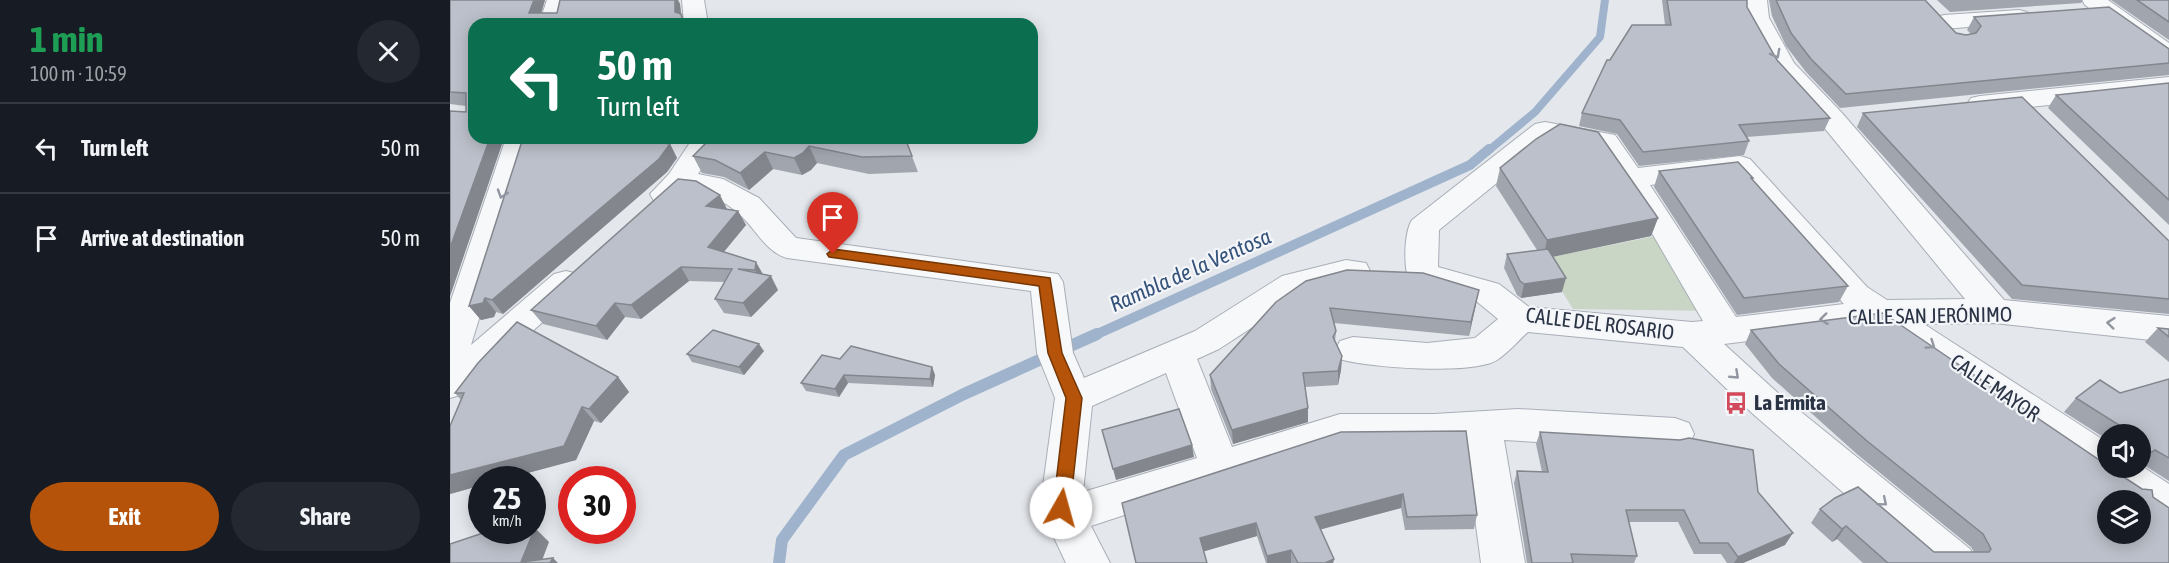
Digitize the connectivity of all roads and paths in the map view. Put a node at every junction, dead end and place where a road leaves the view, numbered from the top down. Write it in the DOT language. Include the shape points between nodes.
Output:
graph roads {
  1 [pos="558,0"];
  2 [pos="693,0"];
  3 [pos="1756,0"];
  4 [pos="2100,5"];
  5 [pos="2072,13"];
  6 [pos="2037,15"];
  7 [pos="553,18"];
  8 [pos="695,18"];
  9 [pos="1962,40"];
  10 [pos="2169,55"];
  11 [pos="2163,90"];
  12 [pos="2022,100"];
  13 [pos="1951,107"];
  14 [pos="1868,116"];
  15 [pos="1832,119"];
  16 [pos="2047,124"];
  17 [pos="518,144"];
  18 [pos="694,145"];
  19 [pos="1629,178"];
  20 [pos="679,180"];
  21 [pos="644,214"];
  22 [pos="591,261"];
  23 [pos="1422,274"];
  24 [pos="1994,311"];
  25 [pos="1882,312"];
  26 [pos="1521,319"];
  27 [pos="2169,329"];
  28 [pos="1709,333"];
  29 [pos="1353,350"];
  30 [pos="1177,353"];
  31 [pos="450,355"];
  32 [pos="450,384"];
  33 [pos="1074,398"];
  34 [pos="1482,426"];
  35 [pos="1675,434"];
  36 [pos="2097,457"];
  37 [pos="1220,466"];
  38 [pos="2128,478"];
  39 [pos="2169,506"];
  40 [pos="1065,516"];
  41 [pos="1088,563"];
  42 [pos="1503,563"];
  43 [pos="1955,563"];
  1 -- 7 [label="street"];
  2 -- 8 [label="street"];
  3 -- 15 [label="street, one-way" via="1757,18 1783,67"];
  4 -- 5 [label="street"];
  4 -- 10 [label="street"];
  6 -- 9 [label="street" via="1937,15"];
  11 -- 12 [label="street"];
  12 -- 13 [label="street"];
  12 -- 16 [label="street"];
  14 -- 15 [label="street"];
  15 -- 24 [label="street"];
  17 -- 31 [label="street, one-way"];
  18 -- 20 [label="street"];
  19 -- 23 [label="street" via="1605,141 1545,130 1423,227"];
  19 -- 25 [label="street, CALLE MAYOR" via="1740,165 1855,295"];
  19 -- 28 [label="street" via="1663,225"];
  20 -- 21 [label="street"];
  20 -- 33 [label="street" via="713,184 748,205 787,247 1046,282 1055,353"];
  22 -- 32 [label="street"];
  23 -- 26 [label="street, CALLE DEL ROSARIO" via="1486,292"];
  23 -- 30 [label="street, CALLE DEL ROSARIO" via="1346,271 1294,284 1207,340"];
  24 -- 25 [label="street, CALLE SAN JERÓNIMO"];
  27 -- 24 [label="street, CALLE SAN JERÓNIMO, one-way"];
  25 -- 28 [label="street, CALLE SAN JERÓNIMO, one-way"];
  25 -- 36 [label="street, CALLE MAYOR, one-way"];
  26 -- 28 [label="street, CALLE DEL ROSARIO"];
  26 -- 29 [label="street" via="1484,351 1427,356"];
  28 -- 43 [label="street, CALLE DEL ROSARIO, one-way" via="1766,404"];
  30 -- 33 [label="street, CALLE DEL ROSARIO"];
  30 -- 37 [label="street"];
  33 -- 40 [label="street" via="1061,508"];
  34 -- 35 [label="street" via="1518,424"];
  34 -- 37 [label="street" via="1340,429"];
  34 -- 42 [label="street"];
  37 -- 40 [label="street"];
  38 -- 39 [label="street"];
  40 -- 41 [label="street"];
}
